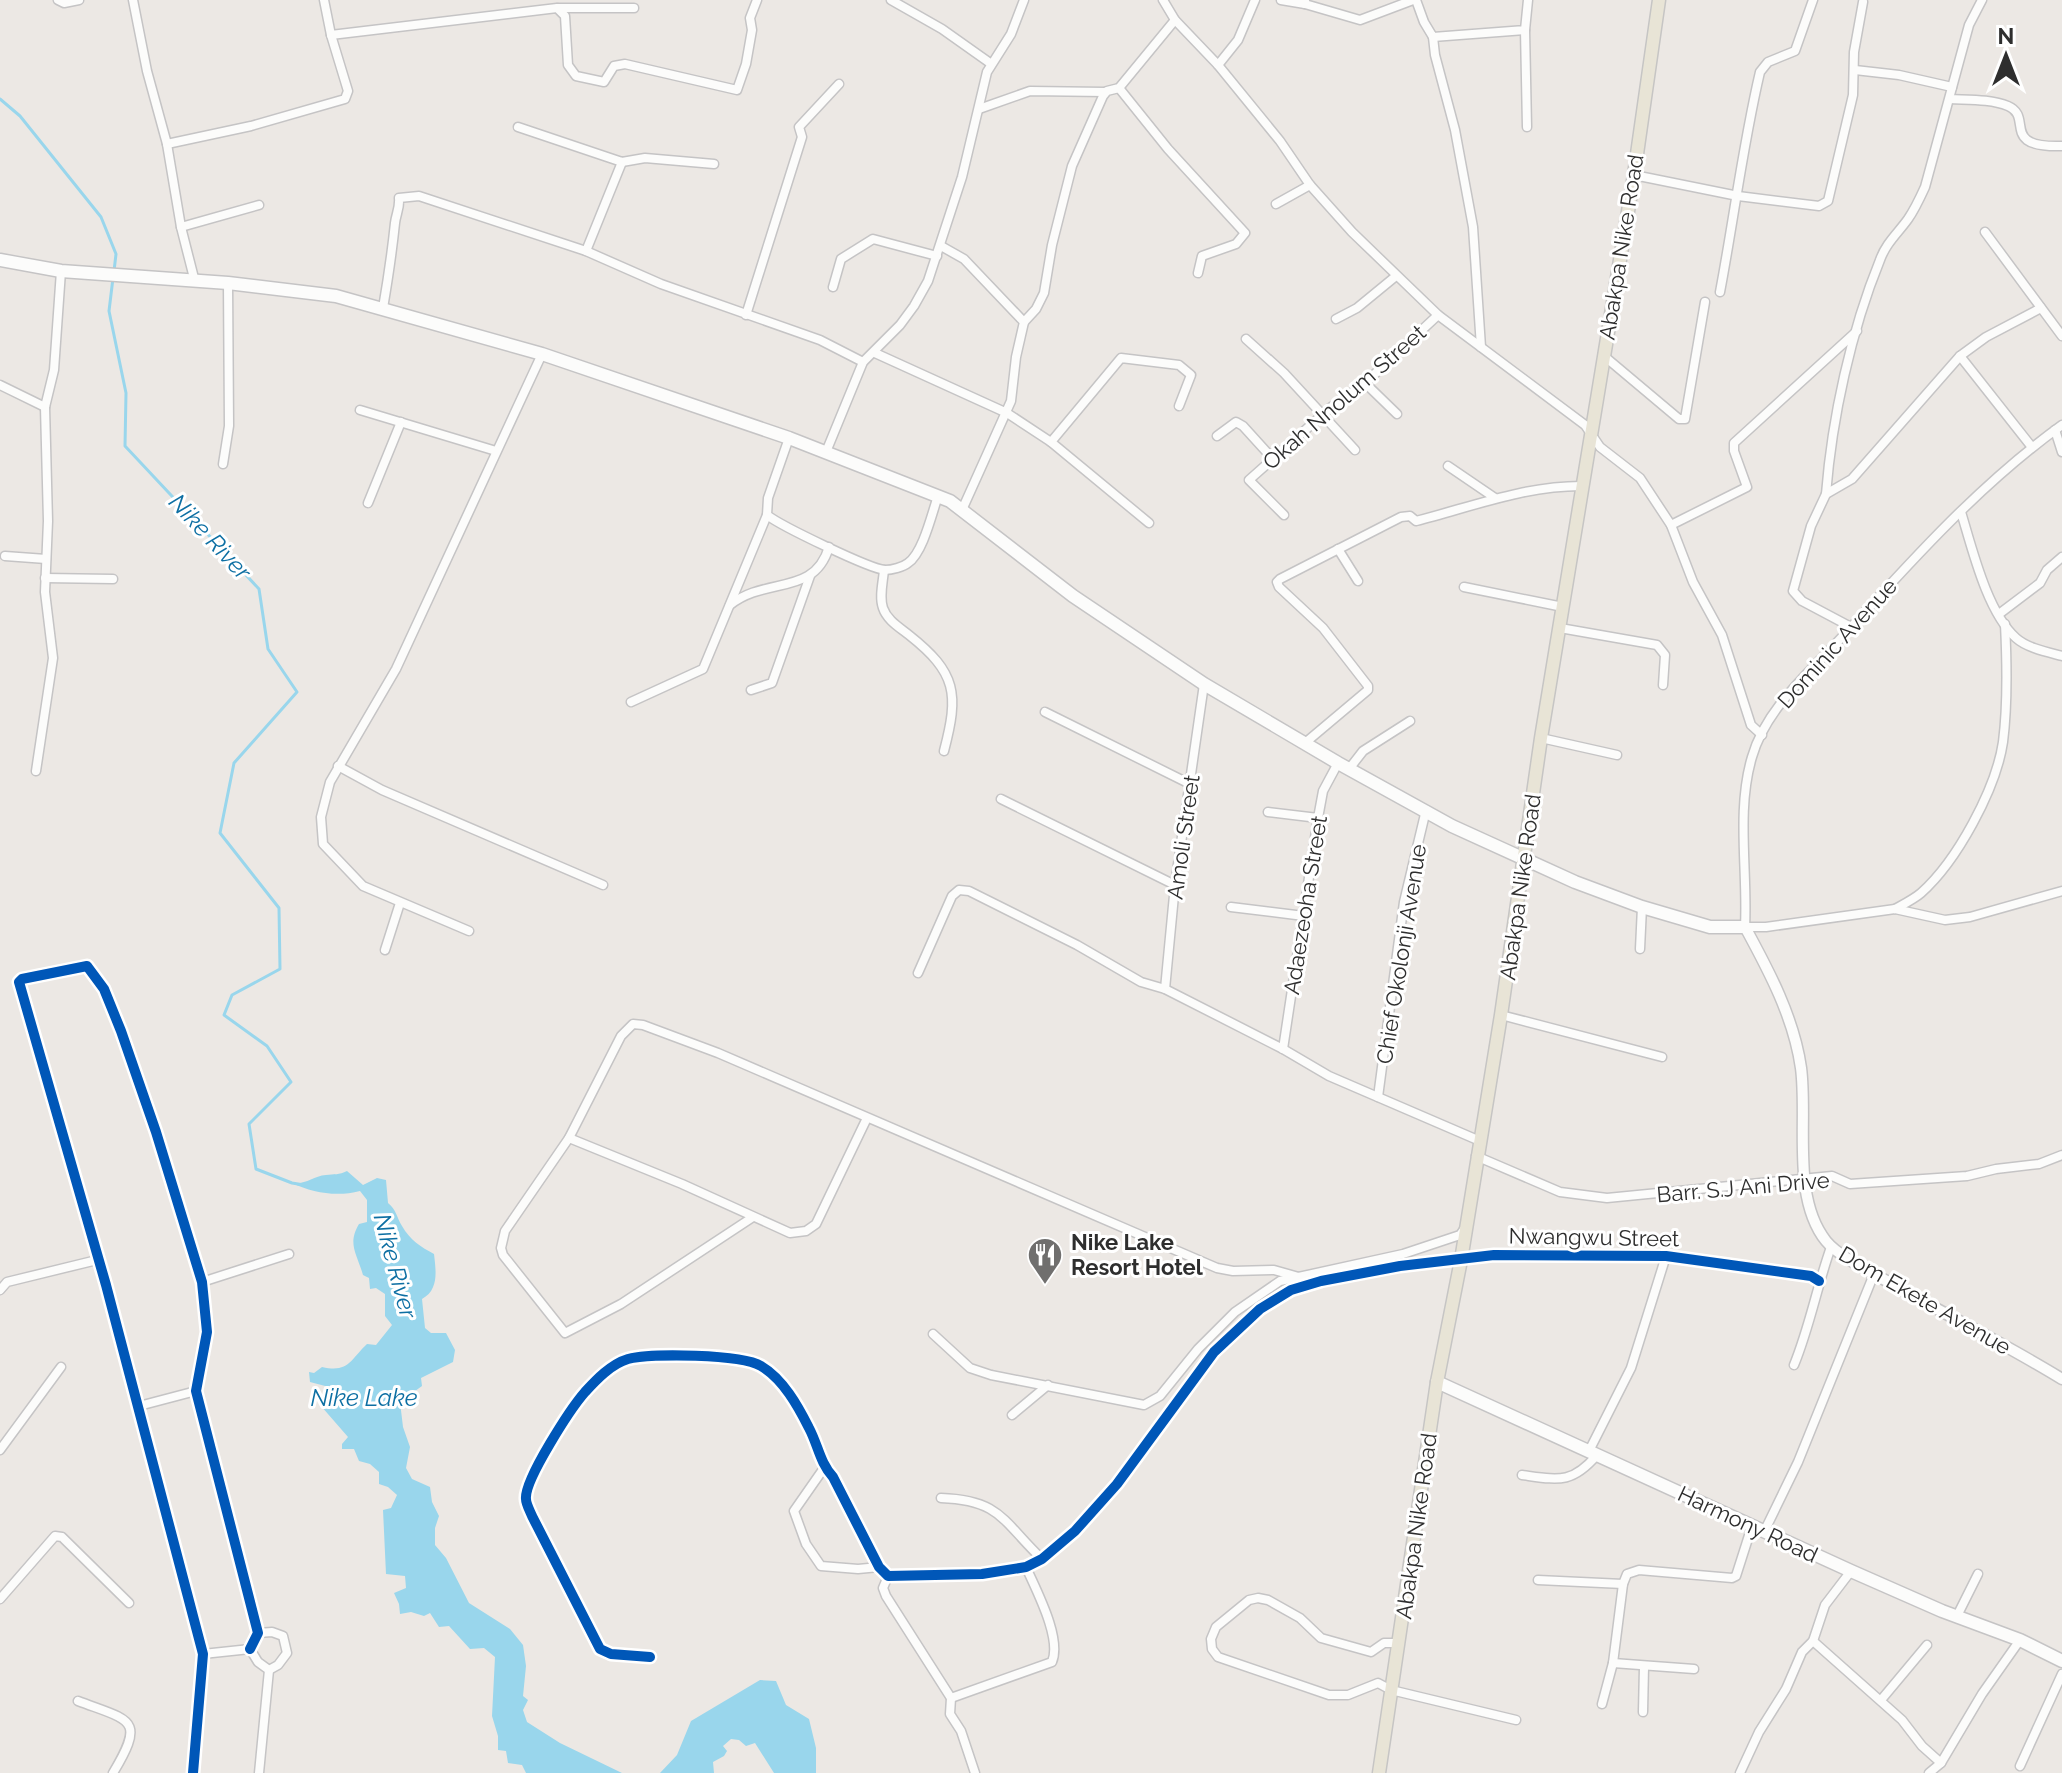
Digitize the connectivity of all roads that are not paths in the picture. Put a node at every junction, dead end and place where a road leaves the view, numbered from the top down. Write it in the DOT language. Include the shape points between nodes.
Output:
graph roads {
  1 [pos="58,0"];
  2 [pos="79,0"];
  3 [pos="133,0"];
  4 [pos="324,0"];
  5 [pos="757,0"];
  6 [pos="891,0"];
  7 [pos="1024,0"];
  8 [pos="1163,0"];
  9 [pos="1255,0"];
  10 [pos="1281,0"];
  11 [pos="1414,0"];
  12 [pos="1528,0"];
  13 [pos="1659,0"];
  14 [pos="1813,0"];
  15 [pos="1982,0"];
  16 [pos="1305,2"];
  17 [pos="1863,2"];
  18 [pos="557,8"];
  19 [pos="634,8"];
  20 [pos="1175,20"];
  21 [pos="1525,30"];
  22 [pos="331,35"];
  23 [pos="1433,37"];
  24 [pos="990,63"];
  25 [pos="1218,65"];
  26 [pos="1855,70"];
  27 [pos="839,84"];
  28 [pos="1952,87"];
  29 [pos="1119,88"];
  30 [pos="1105,92"];
  31 [pos="1950,99"];
  32 [pos="979,109"];
  33 [pos="518,127"];
  34 [pos="1527,127"];
  35 [pos="167,144"];
  36 [pos="2062,146"];
  37 [pos="622,162"];
  38 [pos="714,164"];
  39 [pos="1634,175"];
  40 [pos="1310,185"];
  41 [pos="1738,196"];
  42 [pos="1276,204"];
  43 [pos="259,205"];
  44 [pos="181,227"];
  45 [pos="1985,232"];
  46 [pos="941,246"];
  47 [pos="586,251"];
  48 [pos="937,256"];
  49 [pos="0,260"];
  50 [pos="61,271"];
  51 [pos="1198,273"];
  52 [pos="1396,276"];
  53 [pos="195,283"];
  54 [pos="228,283"];
  55 [pos="833,287"];
  56 [pos="1720,292"];
  57 [pos="1705,302"];
  58 [pos="383,308"];
  59 [pos="2041,308"];
  60 [pos="746,315"];
  61 [pos="1438,315"];
  62 [pos="1336,319"];
  63 [pos="1024,322"];
  64 [pos="1857,331"];
  65 [pos="2062,336"];
  66 [pos="1246,339"];
  67 [pos="1481,347"];
  68 [pos="875,353"];
  69 [pos="542,354"];
  70 [pos="1603,355"];
  71 [pos="1960,356"];
  72 [pos="863,362"];
  73 [pos="1365,383"];
  74 [pos="0,385"];
  75 [pos="1179,406"];
  76 [pos="45,407"];
  77 [pos="360,410"];
  78 [pos="1007,413"];
  79 [pos="1397,414"];
  80 [pos="1321,415"];
  81 [pos="401,422"];
  82 [pos="2058,428"];
  83 [pos="1590,435"];
  84 [pos="1217,436"];
  85 [pos="789,438"];
  86 [pos="1051,442"];
  87 [pos="2031,446"];
  88 [pos="1355,450"];
  89 [pos="496,451"];
  90 [pos="826,452"];
  91 [pos="2062,452"];
  92 [pos="1273,459"];
  93 [pos="223,464"];
  94 [pos="1448,466"];
  95 [pos="1581,486"];
  96 [pos="1826,494"];
  97 [pos="938,496"];
  98 [pos="1495,498"];
  99 [pos="368,503"];
  100 [pos="962,510"];
  101 [pos="1961,512"];
  102 [pos="767,515"];
  103 [pos="1284,515"];
  104 [pos="1149,523"];
  105 [pos="1671,525"];
  106 [pos="829,547"];
  107 [pos="1338,549"];
  108 [pos="5,556"];
  109 [pos="2062,557"];
  110 [pos="46,559"];
  111 [pos="884,570"];
  112 [pos="810,576"];
  113 [pos="45,578"];
  114 [pos="113,579"];
  115 [pos="1358,581"];
  116 [pos="1464,587"];
  117 [pos="729,605"];
  118 [pos="1563,607"];
  119 [pos="1999,614"];
  120 [pos="2005,624"];
  121 [pos="1851,627"];
  122 [pos="1560,628"];
  123 [pos="2062,656"];
  124 [pos="1204,684"];
  125 [pos="1663,685"];
  126 [pos="751,690"];
  127 [pos="631,702"];
  128 [pos="1045,712"];
  129 [pos="1410,721"];
  130 [pos="1762,735"];
  131 [pos="1541,738"];
  132 [pos="1305,743"];
  133 [pos="944,751"];
  134 [pos="1617,755"];
  135 [pos="338,766"];
  136 [pos="1344,766"];
  137 [pos="36,771"];
  138 [pos="1190,784"];
  139 [pos="1001,799"];
  140 [pos="1426,810"];
  141 [pos="1268,812"];
  142 [pos="1318,818"];
  143 [pos="1523,858"];
  144 [pos="603,885"];
  145 [pos="1175,885"];
  146 [pos="2062,891"];
  147 [pos="400,903"];
  148 [pos="1231,907"];
  149 [pos="1642,907"];
  150 [pos="1895,909"];
  151 [pos="1304,916"];
  152 [pos="1745,927"];
  153 [pos="469,931"];
  154 [pos="1640,949"];
  155 [pos="385,950"];
  156 [pos="918,973"];
  157 [pos="1165,989"];
  158 [pos="1501,1015"];
  159 [pos="1283,1049"];
  160 [pos="1662,1057"];
  161 [pos="1378,1097"];
  162 [pos="867,1118"];
  163 [pos="569,1138"];
  164 [pos="1479,1141"];
  165 [pos="2062,1155"];
  166 [pos="1476,1156"];
  167 [pos="1805,1180"];
  168 [pos="753,1217"];
  169 [pos="1831,1247"];
  170 [pos="289,1254"];
  171 [pos="1666,1256"];
  172 [pos="97,1260"];
  173 [pos="1461,1260"];
  174 [pos="1874,1274"];
  175 [pos="1302,1278"];
  176 [pos="1819,1281"];
  177 [pos="202,1282"];
  178 [pos="0,1290"];
  179 [pos="933,1334"];
  180 [pos="1794,1365"];
  181 [pos="61,1367"];
  182 [pos="2062,1379"];
  183 [pos="1437,1382"];
  184 [pos="1048,1385"];
  185 [pos="196,1391"];
  186 [pos="139,1406"];
  187 [pos="1012,1415"];
  188 [pos="0,1450"];
  189 [pos="1593,1453"];
  190 [pos="824,1468"];
  191 [pos="1522,1475"];
  192 [pos="941,1498"];
  193 [pos="1758,1529"];
  194 [pos="1042,1559"];
  195 [pos="879,1567"];
  196 [pos="1026,1567"];
  197 [pos="1851,1571"];
  198 [pos="1978,1574"];
  199 [pos="888,1576"];
  200 [pos="1538,1580"];
  201 [pos="1623,1584"];
  202 [pos="0,1599"];
  203 [pos="129,1603"];
  204 [pos="1957,1616"];
  205 [pos="258,1633"];
  206 [pos="2020,1640"];
  207 [pos="1813,1641"];
  208 [pos="1398,1643"];
  209 [pos="1927,1645"];
  210 [pos="250,1649"];
  211 [pos="203,1654"];
  212 [pos="650,1657"];
  213 [pos="2062,1661"];
  214 [pos="1613,1663"];
  215 [pos="1644,1667"];
  216 [pos="1694,1669"];
  217 [pos="269,1670"];
  218 [pos="2062,1674"];
  219 [pos="1391,1690"];
  220 [pos="951,1698"];
  221 [pos="1881,1700"];
  222 [pos="78,1701"];
  223 [pos="1602,1704"];
  224 [pos="1643,1712"];
  225 [pos="1516,1720"];
  226 [pos="1941,1763"];
  227 [pos="2020,1766"];
  228 [pos="113,1773"];
  229 [pos="193,1773"];
  230 [pos="259,1773"];
  231 [pos="975,1773"];
  232 [pos="1379,1773"];
  233 [pos="1740,1773"];
  234 [pos="1929,1773"];
  1 -- 2 [label="street"];
  3 -- 35 [label="street"];
  4 -- 22 [label="street"];
  5 -- 18 [label="street" via="737,90 625,64 614,66 604,82 576,76 568,65 565,16"];
  6 -- 24 [label="street"];
  7 -- 24 [label="street" via="1011,34"];
  8 -- 20 [label="street"];
  9 -- 25 [label="street" via="1238,40"];
  10 -- 16 [label="street"];
  11 -- 16 [label="street" via="1360,20"];
  11 -- 23 [label="street"];
  12 -- 21 [label="street"];
  13 -- 39 [label="main road, Abakpa Nike Road"];
  14 -- 41 [label="street" via="1795,51 1768,62 1760,72"];
  15 -- 28 [label="street" via="1969,25"];
  17 -- 26 [label="street"];
  18 -- 19 [label="street"];
  18 -- 22 [label="street"];
  20 -- 25 [label="street"];
  20 -- 29 [label="street"];
  21 -- 23 [label="street"];
  21 -- 34 [label="street"];
  22 -- 35 [label="street" via="348,91 345,99"];
  23 -- 67 [label="street" via="1473,227"];
  24 -- 32 [label="street"];
  25 -- 40 [label="street"];
  26 -- 28 [label="street"];
  26 -- 41 [label="street" via="1828,201 1819,206"];
  27 -- 60 [label="street" via="799,127 802,137"];
  28 -- 31 [label="street"];
  29 -- 30 [label="street"];
  29 -- 51 [label="street" via="1245,233 1236,244 1202,256"];
  30 -- 32 [label="street" via="1030,91"];
  30 -- 63 [label="street" via="1072,166 1044,293"];
  31 -- 36 [label="street" via="2010,106 2030,144"];
  31 -- 64 [label="street" via="1925,187 1880,259"];
  32 -- 46 [label="street"];
  33 -- 37 [label="street"];
  35 -- 44 [label="street"];
  37 -- 38 [label="street" via="645,158"];
  37 -- 47 [label="street"];
  39 -- 41 [label="street"];
  39 -- 70 [label="main road, Abakpa Nike Road"];
  40 -- 42 [label="street"];
  40 -- 52 [label="street"];
  41 -- 56 [label="street"];
  43 -- 44 [label="street"];
  44 -- 53 [label="street"];
  45 -- 59 [label="street"];
  46 -- 48 [label="street"];
  46 -- 63 [label="street" via="964,259"];
  47 -- 58 [label="street" via="430,199 399,198"];
  47 -- 60 [label="street"];
  48 -- 55 [label="street" via="873,239 841,259"];
  48 -- 68 [label="street" via="914,306"];
  49 -- 50 [label="main road"];
  50 -- 53 [label="main road"];
  50 -- 76 [label="street" via="54,370"];
  52 -- 61 [label="street"];
  52 -- 62 [label="street"];
  53 -- 54 [label="main road"];
  54 -- 58 [label="main road" via="336,296"];
  54 -- 93 [label="street" via="229,426"];
  57 -- 70 [label="street" via="1685,419"];
  58 -- 69 [label="main road"];
  59 -- 65 [label="street"];
  59 -- 71 [label="street"];
  60 -- 72 [label="street" via="820,340"];
  61 -- 67 [label="street"];
  61 -- 73 [label="street, Okah Nnolum Street"];
  63 -- 78 [label="street"];
  64 -- 96 [label="street" via="1834,415"];
  64 -- 105 [label="street" via="1734,443 1747,487"];
  66 -- 80 [label="street"];
  67 -- 83 [label="street" via="1585,425"];
  68 -- 72 [label="street"];
  68 -- 78 [label="street"];
  69 -- 85 [label="main road"];
  69 -- 89 [label="street"];
  70 -- 83 [label="main road, Abakpa Nike Road"];
  71 -- 87 [label="street"];
  71 -- 96 [label="street" via="1852,479"];
  72 -- 90 [label="street"];
  73 -- 79 [label="street"];
  73 -- 80 [label="street, Okah Nnolum Street"];
  74 -- 76 [label="street"];
  75 -- 86 [label="street" via="1190,381 1187,370 1121,358"];
  76 -- 110 [label="street"];
  77 -- 81 [label="street"];
  78 -- 86 [label="street"];
  78 -- 100 [label="street"];
  80 -- 88 [label="street"];
  80 -- 92 [label="street, Okah Nnolum Street"];
  81 -- 89 [label="street"];
  81 -- 99 [label="street"];
  82 -- 87 [label="street, Dominic Avenue"];
  82 -- 91 [label="street"];
  83 -- 95 [label="main road, Abakpa Nike Road"];
  83 -- 105 [label="street" via="1640,478"];
  84 -- 92 [label="street" via="1236,422"];
  85 -- 90 [label="main road"];
  85 -- 102 [label="street" via="770,488"];
  86 -- 104 [label="street"];
  87 -- 101 [label="street, Dominic Avenue"];
  89 -- 135 [label="street" via="396,669"];
  90 -- 97 [label="main road"];
  92 -- 103 [label="street, Okah Nnolum Street" via="1249,480"];
  94 -- 98 [label="street"];
  95 -- 98 [label="street"];
  95 -- 118 [label="main road, Abakpa Nike Road"];
  96 -- 121 [label="street" via="1793,591"];
  97 -- 100 [label="main road"];
  97 -- 111 [label="street" via="912,561"];
  98 -- 107 [label="street" via="1416,521 1401,517"];
  100 -- 124 [label="main road" via="1073,596"];
  101 -- 119 [label="street" via="1983,583"];
  101 -- 121 [label="street, Dominic Avenue"];
  102 -- 106 [label="street"];
  102 -- 117 [label="street"];
  105 -- 130 [label="street" via="1693,582 1722,635 1751,725"];
  106 -- 111 [label="street"];
  106 -- 112 [label="street" via="822,566"];
  107 -- 115 [label="street"];
  107 -- 132 [label="street" via="1277,582 1323,628 1368,686"];
  108 -- 110 [label="street"];
  109 -- 119 [label="street" via="2040,583"];
  110 -- 113 [label="street"];
  111 -- 133 [label="street" via="886,613 921,644 949,680 953,715"];
  112 -- 117 [label="street" via="744,594"];
  112 -- 126 [label="street" via="772,683"];
  113 -- 114 [label="street"];
  113 -- 137 [label="street" via="53,658"];
  116 -- 118 [label="street"];
  117 -- 127 [label="street" via="703,669"];
  118 -- 122 [label="main road, Abakpa Nike Road"];
  119 -- 120 [label="street"];
  120 -- 123 [label="street" via="2017,639"];
  120 -- 150 [label="street" via="2003,741 1996,768 1942,872"];
  121 -- 130 [label="street, Dominic Avenue" via="1786,697"];
  122 -- 125 [label="street" via="1657,645 1665,655"];
  122 -- 131 [label="main road, Abakpa Nike Road"];
  124 -- 132 [label="main road"];
  124 -- 138 [label="street, Amoli Street"];
  128 -- 138 [label="street"];
  129 -- 136 [label="street"];
  130 -- 152 [label="street, Dominic Avenue" via="1745,790"];
  131 -- 134 [label="street"];
  131 -- 143 [label="main road, Abakpa Nike Road"];
  132 -- 136 [label="main road"];
  135 -- 144 [label="street"];
  135 -- 147 [label="street" via="324,797 323,844 363,886"];
  136 -- 140 [label="main road"];
  136 -- 142 [label="street, Adaezeoha Street" via="1323,791"];
  138 -- 145 [label="street, Amoli Street"];
  139 -- 145 [label="street"];
  140 -- 143 [label="main road"];
  140 -- 161 [label="street, Chief Okolonji Avenue" via="1404,902"];
  141 -- 142 [label="street"];
  142 -- 151 [label="street, Adaezeoha Street"];
  143 -- 149 [label="main road"];
  143 -- 158 [label="main road, Abakpa Nike Road"];
  145 -- 157 [label="street, Amoli Street"];
  146 -- 150 [label="street" via="1945,920"];
  147 -- 153 [label="street"];
  147 -- 155 [label="street"];
  148 -- 151 [label="street"];
  149 -- 152 [label="main road" via="1710,927"];
  149 -- 154 [label="street"];
  150 -- 152 [label="street"];
  151 -- 159 [label="street, Adaezeoha Street"];
  152 -- 167 [label="street, Dom Ekete Avenue" via="1793,1035 1801,1069"];
  156 -- 157 [label="street" via="959,890 1077,945 1141,982"];
  157 -- 159 [label="street"];
  158 -- 160 [label="street"];
  158 -- 164 [label="main road, Abakpa Nike Road"];
  159 -- 161 [label="street"];
  161 -- 164 [label="street"];
  162 -- 163 [label="street" via="718,1053 633,1024 621,1036"];
  162 -- 168 [label="street" via="816,1224 790,1233"];
  162 -- 175 [label="street" via="1217,1268 1274,1270"];
  163 -- 168 [label="street"];
  163 -- 168 [label="street" via="505,1231 501,1248 565,1333 621,1304"];
  164 -- 166 [label="main road, Abakpa Nike Road"];
  164 -- 175 [label="street" via="1462,1233 1403,1254"];
  165 -- 167 [label="street, Barr. S.J Ani Drive" via="1967,1176 1850,1184 1832,1176"];
  166 -- 167 [label="street, Barr. S.J Ani Drive" via="1560,1192 1607,1198"];
  166 -- 173 [label="main road, Abakpa Nike Road"];
  167 -- 169 [label="street, Dom Ekete Avenue" via="1813,1219"];
  169 -- 174 [label="street, Dom Ekete Avenue"];
  169 -- 176 [label="street"];
  170 -- 177 [label="street"];
  171 -- 173 [label="street, Nwangwu Street" via="1494,1255"];
  171 -- 176 [label="street, Nwangwu Street"];
  171 -- 189 [label="street" via="1631,1368"];
  172 -- 177 [label="street" via="19,982 81,965 91,969 104,989 121,1031"];
  172 -- 178 [label="street" via="7,1282"];
  172 -- 186 [label="street"];
  173 -- 183 [label="main road, Abakpa Nike Road"];
  173 -- 194 [label="street, Nwangwu Street" via="1321,1281 1291,1290 1260,1309 1214,1352 1117,1484"];
  174 -- 182 [label="street, Dom Ekete Avenue"];
  174 -- 193 [label="street" via="1798,1462"];
  175 -- 184 [label="street" via="1280,1281 1235,1312 1149,1403"];
  176 -- 180 [label="street"];
  177 -- 185 [label="street" via="207,1332"];
  179 -- 184 [label="street" via="970,1368"];
  181 -- 188 [label="street"];
  183 -- 189 [label="main road, Harmony Road"];
  183 -- 208 [label="main road, Abakpa Nike Road"];
  184 -- 187 [label="street"];
  185 -- 186 [label="street"];
  185 -- 205 [label="street"];
  186 -- 211 [label="street"];
  189 -- 191 [label="street" via="1578,1474 1563,1480"];
  189 -- 193 [label="main road, Harmony Road"];
  190 -- 195 [label="street"];
  190 -- 195 [label="street" via="794,1511 806,1544 821,1566"];
  190 -- 212 [label="street" via="809,1428 780,1380 760,1365 737,1358 629,1359 610,1368 583,1394 542,1457 526,1498 600,1649"];
  192 -- 194 [label="street" via="989,1506"];
  193 -- 197 [label="main road, Harmony Road"];
  193 -- 201 [label="street" via="1732,1578 1639,1570 1627,1574"];
  194 -- 196 [label="street, Nwangwu Street"];
  195 -- 199 [label="street"];
  196 -- 199 [label="street, Nwangwu Street" via="982,1574"];
  196 -- 220 [label="street" via="1054,1638 1052,1662"];
  197 -- 204 [label="main road, Harmony Road"];
  197 -- 207 [label="street" via="1825,1605"];
  198 -- 204 [label="street"];
  199 -- 220 [label="street" via="886,1596"];
  200 -- 201 [label="street"];
  201 -- 214 [label="street"];
  202 -- 203 [label="street" via="55,1536"];
  204 -- 206 [label="main road, Harmony Road"];
  205 -- 210 [label="street"];
  205 -- 217 [label="street" via="283,1636 287,1653"];
  206 -- 213 [label="main road, Harmony Road"];
  206 -- 226 [label="street"];
  207 -- 221 [label="street"];
  207 -- 233 [label="street" via="1802,1652"];
  208 -- 219 [label="main road, Abakpa Nike Road"];
  208 -- 219 [label="street" via="1384,1643 1371,1652 1321,1638 1300,1618 1258,1598 1216,1627 1211,1639 1218,1657 1329,1695 1348,1695 1378,1683"];
  209 -- 221 [label="street"];
  210 -- 211 [label="street"];
  210 -- 217 [label="street"];
  211 -- 229 [label="street"];
  214 -- 215 [label="street"];
  214 -- 223 [label="street"];
  215 -- 216 [label="street"];
  215 -- 224 [label="street"];
  217 -- 230 [label="street"];
  218 -- 227 [label="street"];
  219 -- 225 [label="street"];
  219 -- 232 [label="main road, Abakpa Nike Road"];
  220 -- 231 [label="street" via="950,1714"];
  221 -- 226 [label="street"];
  222 -- 228 [label="street" via="109,1713 133,1731"];
  226 -- 234 [label="street"];
}
